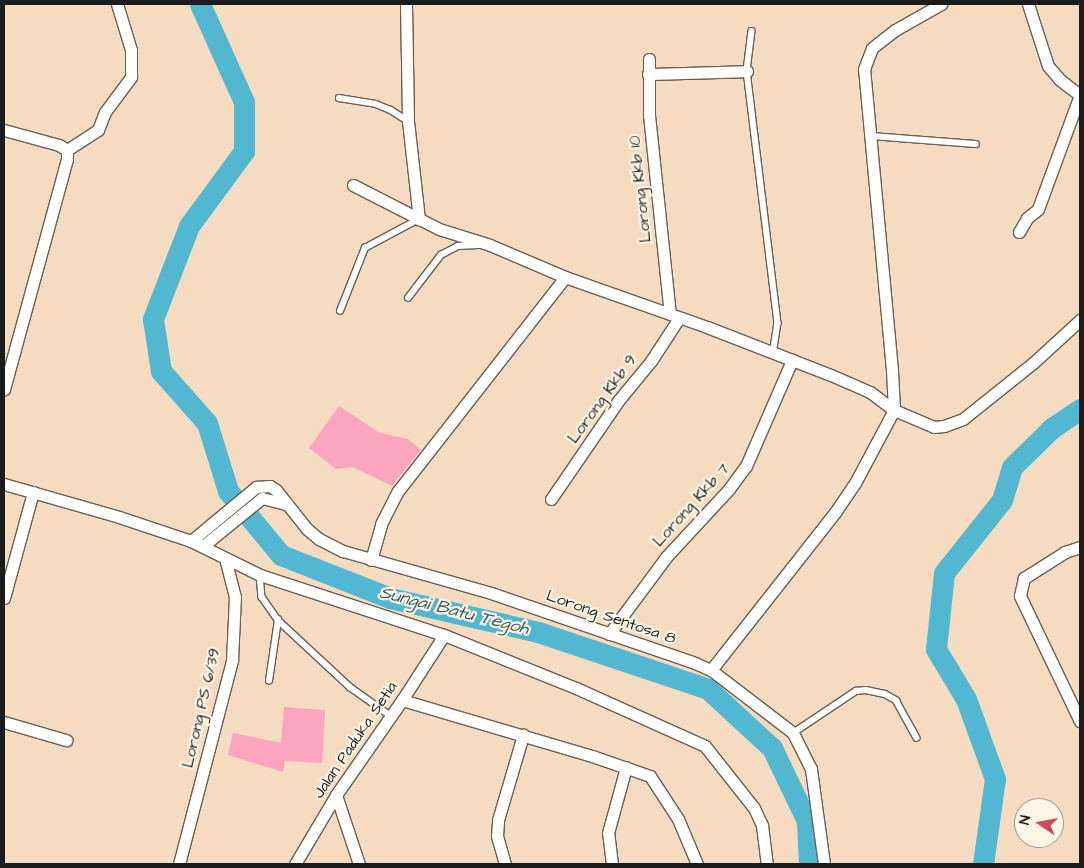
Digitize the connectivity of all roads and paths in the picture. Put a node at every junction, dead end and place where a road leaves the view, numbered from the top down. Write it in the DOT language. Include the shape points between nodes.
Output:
graph roads {
  1 [pos="118,4"];
  2 [pos="406,4"];
  3 [pos="941,4"];
  4 [pos="1028,4"];
  5 [pos="752,31"];
  6 [pos="648,59"];
  7 [pos="747,71"];
  8 [pos="648,74"];
  9 [pos="1080,95"];
  10 [pos="339,98"];
  11 [pos="408,121"];
  12 [pos="4,130"];
  13 [pos="871,136"];
  14 [pos="976,144"];
  15 [pos="66,150"];
  16 [pos="354,185"];
  17 [pos="419,219"];
  18 [pos="1019,232"];
  19 [pos="490,245"];
  20 [pos="565,278"];
  21 [pos="408,298"];
  22 [pos="340,311"];
  23 [pos="674,316"];
  24 [pos="1080,320"];
  25 [pos="772,353"];
  26 [pos="792,360"];
  27 [pos="4,390"];
  28 [pos="894,410"];
  29 [pos="4,484"];
  30 [pos="33,492"];
  31 [pos="551,499"];
  32 [pos="286,504"];
  33 [pos="191,541"];
  34 [pos="203,546"];
  35 [pos="1080,547"];
  36 [pos="226,558"];
  37 [pos="371,560"];
  38 [pos="260,575"];
  39 [pos="4,598"];
  40 [pos="278,620"];
  41 [pos="609,634"];
  42 [pos="444,635"];
  43 [pos="711,670"];
  44 [pos="269,681"];
  45 [pos="402,700"];
  46 [pos="391,716"];
  47 [pos="4,722"];
  48 [pos="1080,722"];
  49 [pos="793,733"];
  50 [pos="523,735"];
  51 [pos="917,738"];
  52 [pos="66,740"];
  53 [pos="626,767"];
  54 [pos="336,795"];
  55 [pos="180,864"];
  56 [pos="295,864"];
  57 [pos="360,864"];
  58 [pos="505,864"];
  59 [pos="612,864"];
  60 [pos="697,864"];
  61 [pos="767,864"];
  62 [pos="824,864"];
  1 -- 15 [label="street" via="131,50 131,77 105,112 98,130"];
  2 -- 11 [label="street"];
  3 -- 13 [label="street" via="895,30 872,48 864,69"];
  4 -- 9 [label="street" via="1048,66"];
  5 -- 7 [label="lane"];
  6 -- 8 [label="street, Lorong Kkb 10"];
  7 -- 8 [label="street"];
  7 -- 25 [label="lane" via="778,323"];
  8 -- 23 [label="street, Lorong Kkb 10" via="649,116"];
  9 -- 18 [label="street" via="1038,210 1027,218"];
  10 -- 11 [label="lane" via="376,104"];
  11 -- 17 [label="street"];
  12 -- 15 [label="street" via="59,145"];
  13 -- 14 [label="lane"];
  13 -- 28 [label="street"];
  15 -- 27 [label="street" via="67,159"];
  16 -- 17 [label="street"];
  17 -- 19 [label="street" via="439,229"];
  17 -- 22 [label="lane" via="365,248"];
  19 -- 20 [label="street"];
  19 -- 21 [label="lane" via="458,246 441,255"];
  20 -- 23 [label="street"];
  20 -- 37 [label="street" via="398,491 381,524"];
  23 -- 25 [label="street"];
  23 -- 31 [label="street, Lorong Kkb 9" via="650,361 618,401"];
  24 -- 28 [label="street" via="963,419 934,427"];
  25 -- 26 [label="street"];
  26 -- 28 [label="street" via="870,392"];
  26 -- 41 [label="street, Lorong Kkb 7" via="746,466 667,556"];
  28 -- 43 [label="street" via="855,483 836,511"];
  29 -- 30 [label="street"];
  30 -- 33 [label="street"];
  30 -- 39 [label="street"];
  32 -- 33 [label="street, Lorong Sentosa 8" via="270,486 256,487"];
  32 -- 34 [label="street" via="262,498"];
  32 -- 37 [label="street, Lorong Sentosa 8" via="318,538"];
  33 -- 34 [label="street"];
  34 -- 36 [label="street"];
  35 -- 48 [label="street" via="1065,552 1024,578 1020,596"];
  36 -- 38 [label="street"];
  36 -- 55 [label="street, Lorong PS 6/39" via="235,597 232,660"];
  37 -- 41 [label="street, Lorong Sentosa 8" via="490,593"];
  38 -- 40 [label="lane" via="262,597"];
  38 -- 42 [label="street"];
  40 -- 44 [label="lane"];
  40 -- 46 [label="lane" via="350,687"];
  41 -- 43 [label="street, Lorong Sentosa 8"];
  42 -- 45 [label="street, Jalan Paduka Setia"];
  42 -- 61 [label="street" via="576,688 705,746 754,808 762,825"];
  43 -- 49 [label="street, Lorong Sentosa 8"];
  45 -- 46 [label="street, Jalan Paduka Setia"];
  45 -- 50 [label="street"];
  46 -- 54 [label="street, Jalan Paduka Setia"];
  47 -- 52 [label="street"];
  49 -- 51 [label="lane" via="856,691 866,690 896,700"];
  49 -- 62 [label="street, Lorong Sentosa 8" via="811,769"];
  50 -- 53 [label="street"];
  50 -- 58 [label="street" via="498,820 497,836"];
  53 -- 59 [label="street" via="608,833"];
  53 -- 60 [label="street" via="650,776 678,819"];
  54 -- 56 [label="street, Jalan Paduka Setia"];
  54 -- 57 [label="street"];
}
